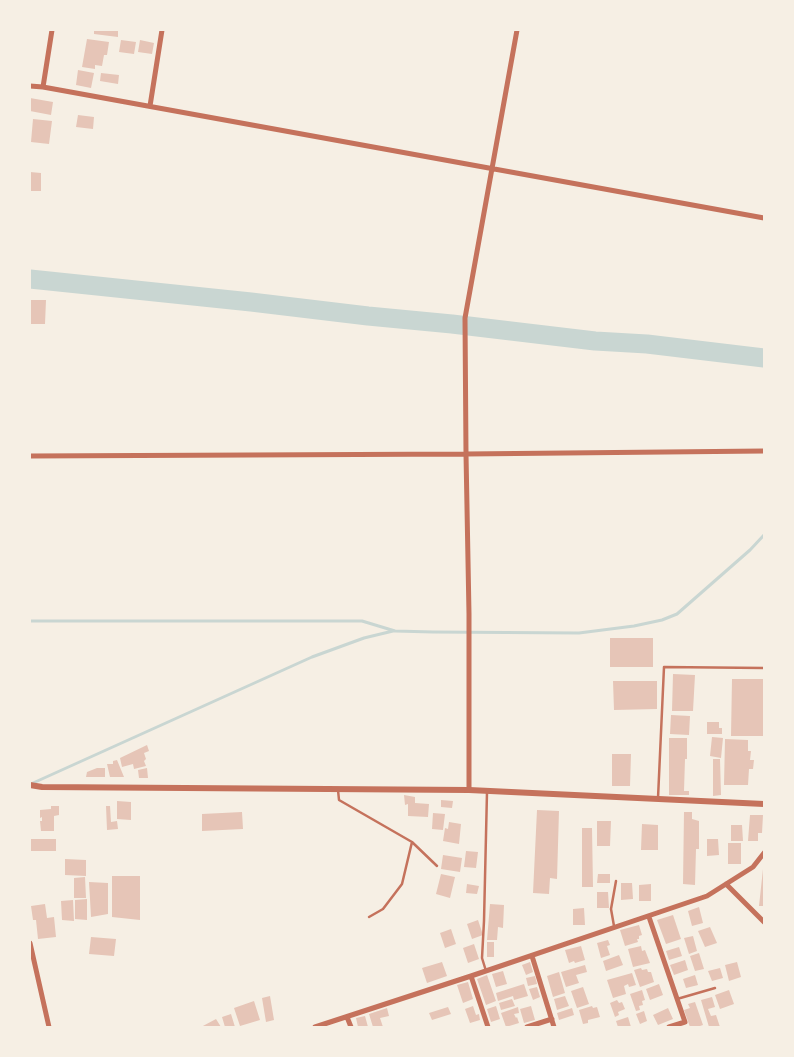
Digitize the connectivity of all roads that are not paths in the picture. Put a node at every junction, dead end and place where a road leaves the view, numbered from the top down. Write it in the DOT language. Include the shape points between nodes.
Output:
graph roads {
  1 [pos="52,30"];
  2 [pos="162,30"];
  3 [pos="517,30"];
  4 [pos="30,86"];
  5 [pos="43,87"];
  6 [pos="150,106"];
  7 [pos="491,169"];
  8 [pos="764,218"];
  9 [pos="764,450"];
  10 [pos="466,454"];
  11 [pos="30,456"];
  12 [pos="764,668"];
  13 [pos="30,786"];
  14 [pos="338,789"];
  15 [pos="469,790"];
  16 [pos="487,791"];
  17 [pos="658,799"];
  18 [pos="764,804"];
  19 [pos="412,842"];
  20 [pos="764,853"];
  21 [pos="437,866"];
  22 [pos="616,881"];
  23 [pos="726,884"];
  24 [pos="649,917"];
  25 [pos="369,918"];
  26 [pos="764,922"];
  27 [pos="615,928"];
  28 [pos="30,943"];
  29 [pos="532,956"];
  30 [pos="486,971"];
  31 [pos="471,976"];
  32 [pos="714,988"];
  33 [pos="678,999"];
  34 [pos="347,1017"];
  35 [pos="552,1019"];
  36 [pos="49,1027"];
  37 [pos="315,1027"];
  38 [pos="351,1027"];
  39 [pos="488,1027"];
  40 [pos="526,1027"];
  41 [pos="554,1027"];
  42 [pos="669,1027"];
  1 -- 5 [label="street"];
  2 -- 6 [label="street"];
  3 -- 7 [label="street"];
  4 -- 5 [label="street"];
  5 -- 6 [label="street"];
  6 -- 7 [label="street"];
  7 -- 8 [label="street"];
  7 -- 10 [label="street" via="465,318"];
  9 -- 10 [label="street"];
  10 -- 11 [label="street"];
  10 -- 15 [label="street"];
  12 -- 17 [label="lane" via="664,667"];
  13 -- 14 [label="street"];
  14 -- 15 [label="street"];
  14 -- 19 [label="lane" via="339,800"];
  15 -- 16 [label="street"];
  16 -- 17 [label="street"];
  16 -- 30 [label="lane" via="482,958"];
  17 -- 18 [label="street"];
  19 -- 21 [label="lane"];
  19 -- 25 [label="lane" via="402,884 383,909"];
  20 -- 23 [label="street" via="753,867"];
  22 -- 27 [label="lane" via="611,909"];
  23 -- 24 [label="street" via="708,896"];
  23 -- 26 [label="street"];
  24 -- 27 [label="street"];
  24 -- 33 [label="street"];
  27 -- 29 [label="street"];
  28 -- 36 [label="street"];
  29 -- 30 [label="street"];
  29 -- 35 [label="street"];
  30 -- 31 [label="street"];
  31 -- 34 [label="street"];
  31 -- 39 [label="street"];
  32 -- 33 [label="lane"];
  33 -- 42 [label="street" via="685,1022"];
  34 -- 37 [label="street"];
  34 -- 38 [label="street"];
  35 -- 40 [label="street"];
  35 -- 41 [label="street"];
}
